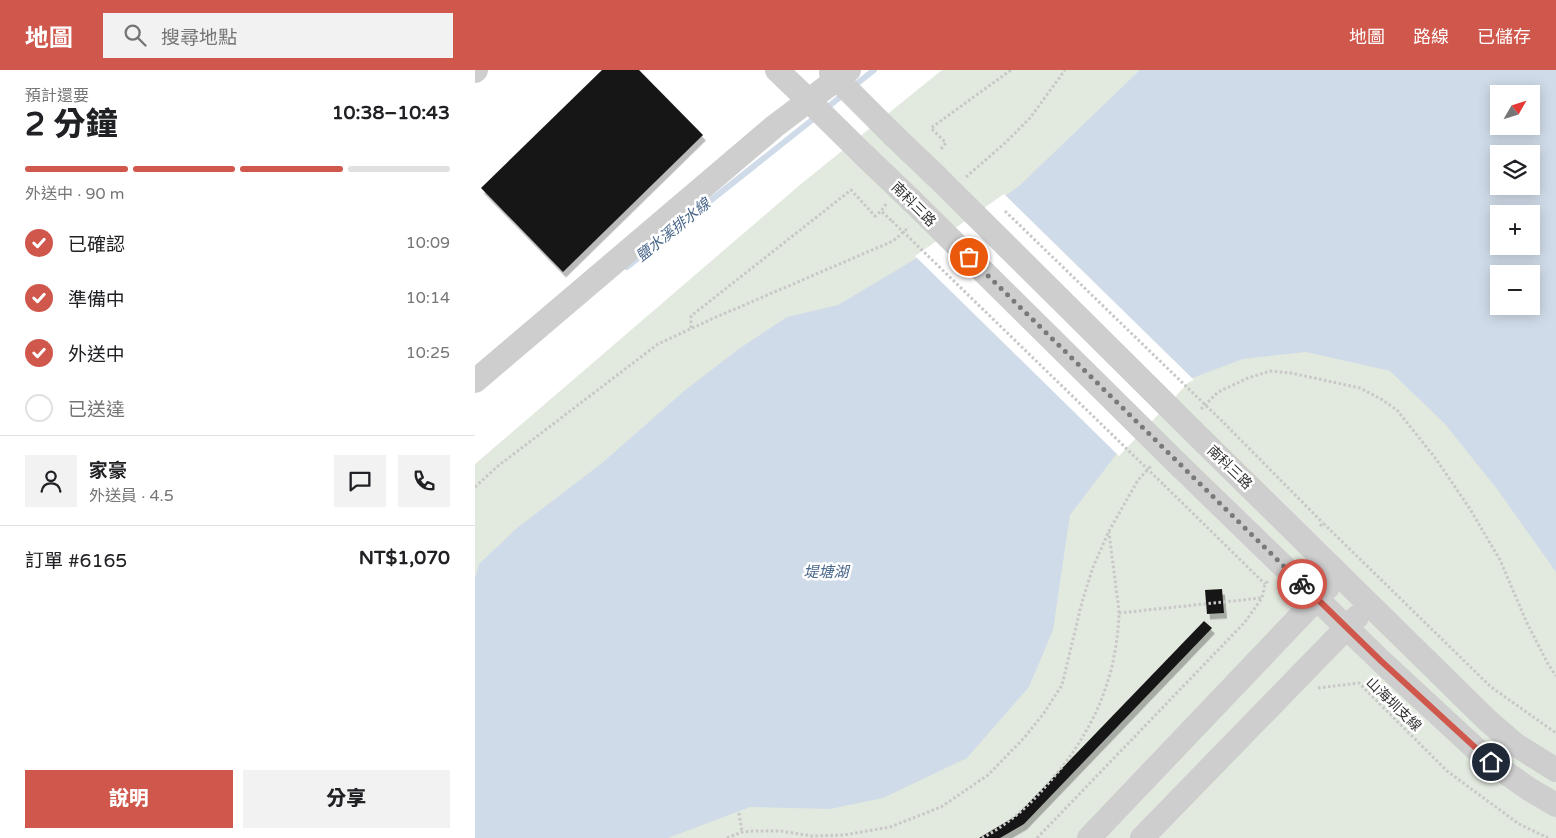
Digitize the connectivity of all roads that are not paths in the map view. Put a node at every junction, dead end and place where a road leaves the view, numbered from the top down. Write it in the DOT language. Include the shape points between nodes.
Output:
graph roads {
  1 [pos="777,70"];
  2 [pos="836,71"];
  3 [pos="475,381"];
  4 [pos="1340,575"];
  5 [pos="1318,599"];
  6 [pos="1369,604"];
  7 [pos="1347,627"];
  8 [pos="1556,770"];
  9 [pos="1556,806"];
  10 [pos="1089,838"];
  11 [pos="1142,838"];
  1 -- 5 [label="street, 南科三路, bridge" via="865,157 913,211"];
  2 -- 3 [label="street"];
  2 -- 4 [label="street, 南科三路, bridge" via="893,135"];
  4 -- 5 [label="street"];
  4 -- 6 [label="street, 南科三路"];
  5 -- 7 [label="street, 南科三路"];
  5 -- 10 [label="street"];
  6 -- 7 [label="street"];
  6 -- 8 [label="street, 南科三路" via="1487,720 1517,745"];
  7 -- 9 [label="street, 南科三路" via="1491,762"];
  7 -- 11 [label="street"];
}
